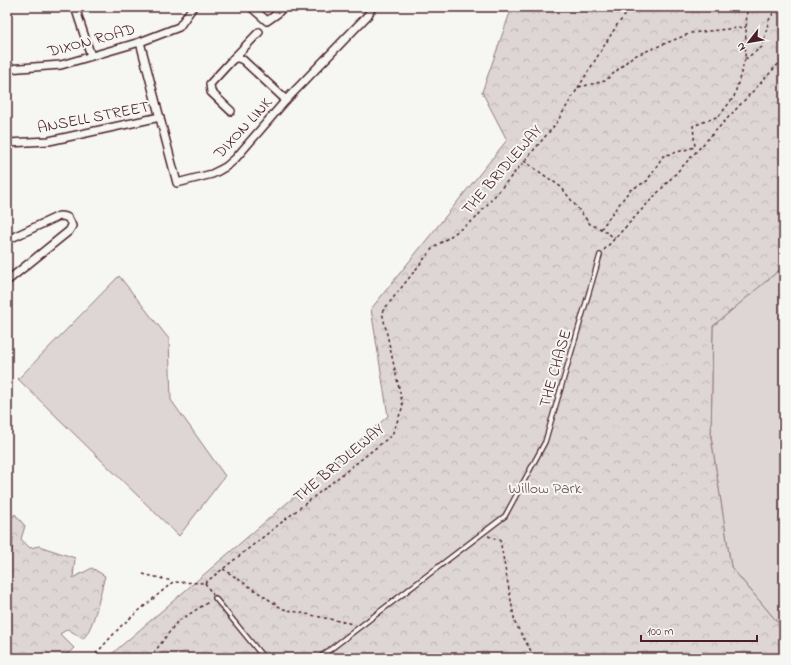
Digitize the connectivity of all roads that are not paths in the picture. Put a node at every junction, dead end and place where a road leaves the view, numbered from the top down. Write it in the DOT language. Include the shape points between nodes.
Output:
graph roads {
  1 [pos="75,7"];
  2 [pos="193,7"];
  3 [pos="251,7"];
  4 [pos="283,7"];
  5 [pos="370,7"];
  6 [pos="259,32"];
  7 [pos="140,42"];
  8 [pos="91,56"];
  9 [pos="233,59"];
  10 [pos="7,69"];
  11 [pos="286,100"];
  12 [pos="231,111"];
  13 [pos="160,117"];
  14 [pos="7,143"];
  15 [pos="7,240"];
  16 [pos="600,255"];
  17 [pos="7,281"];
  18 [pos="215,598"];
  19 [pos="264,658"];
  20 [pos="319,658"];
  1 -- 8 [label="street"];
  2 -- 7 [label="street, DIXON ROAD" via="179,27"];
  3 -- 4 [label="street" via="267,21"];
  5 -- 11 [label="street, DIXON LINK" via="368,15"];
  6 -- 9 [label="street"];
  7 -- 8 [label="street, DIXON ROAD"];
  7 -- 13 [label="street, DIXON LINK"];
  8 -- 10 [label="street, DIXON ROAD" via="61,65"];
  9 -- 11 [label="street" via="243,60"];
  9 -- 12 [label="street" via="210,84 213,94"];
  11 -- 13 [label="street, DIXON LINK" via="228,166 212,174 177,183"];
  13 -- 14 [label="street, ANSELL STREET" via="49,141"];
  15 -- 17 [label="street" via="59,216 69,219 72,226"];
  16 -- 20 [label="lane, THE CHASE" via="545,442 505,516"];
  18 -- 19 [label="lane"];
}
